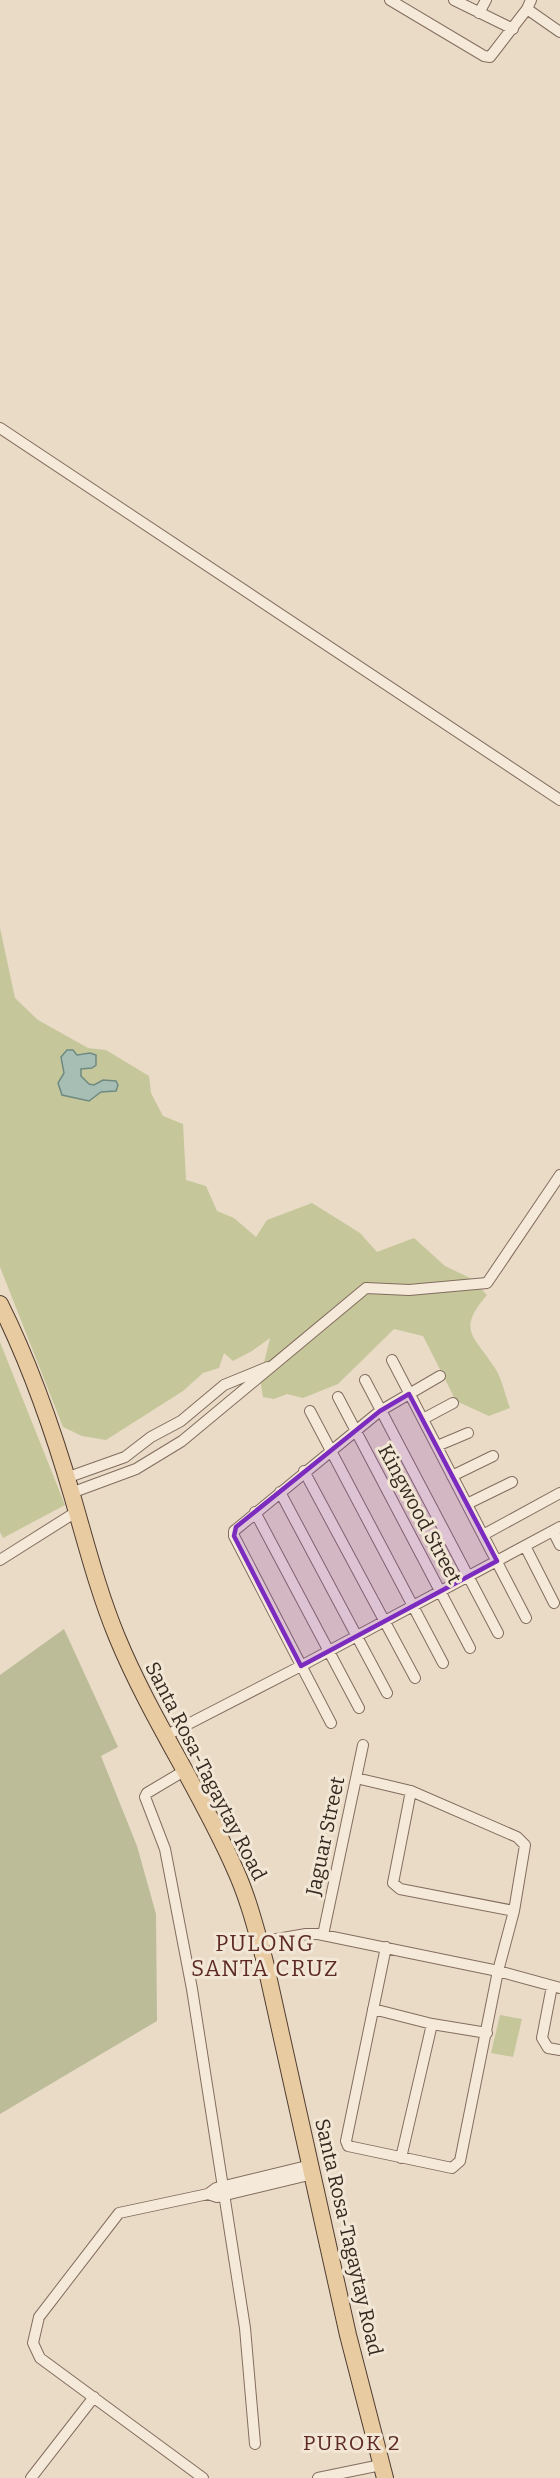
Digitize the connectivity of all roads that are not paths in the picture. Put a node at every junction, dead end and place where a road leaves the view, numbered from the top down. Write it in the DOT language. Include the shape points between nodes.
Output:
graph roads {
  1 [pos="390,0"];
  2 [pos="454,0"];
  3 [pos="486,0"];
  4 [pos="407,5"];
  5 [pos="529,5"];
  6 [pos="479,13"];
  7 [pos="513,28"];
  8 [pos="560,32"];
  9 [pos="0,428"];
  10 [pos="560,800"];
  11 [pos="560,1175"];
  12 [pos="2,1311"];
  13 [pos="392,1360"];
  14 [pos="279,1363"];
  15 [pos="440,1376"];
  16 [pos="365,1380"];
  17 [pos="409,1394"];
  18 [pos="338,1397"];
  19 [pos="453,1403"];
  20 [pos="310,1411"];
  21 [pos="380,1411"];
  22 [pos="423,1419"];
  23 [pos="357,1432"];
  24 [pos="468,1433"];
  25 [pos="437,1446"];
  26 [pos="330,1451"];
  27 [pos="493,1456"];
  28 [pos="304,1471"];
  29 [pos="453,1476"];
  30 [pos="512,1482"];
  31 [pos="69,1486"];
  32 [pos="280,1492"];
  33 [pos="560,1493"];
  34 [pos="467,1504"];
  35 [pos="255,1512"];
  36 [pos="77,1515"];
  37 [pos="556,1529"];
  38 [pos="483,1535"];
  39 [pos="560,1545"];
  40 [pos="525,1546"];
  41 [pos="0,1560"];
  42 [pos="497,1561"];
  43 [pos="469,1576"];
  44 [pos="441,1591"];
  45 [pos="554,1603"];
  46 [pos="413,1606"];
  47 [pos="526,1618"];
  48 [pos="385,1621"];
  49 [pos="498,1633"];
  50 [pos="357,1636"];
  51 [pos="470,1648"];
  52 [pos="329,1651"];
  53 [pos="442,1663"];
  54 [pos="301,1666"];
  55 [pos="415,1678"];
  56 [pos="387,1693"];
  57 [pos="359,1708"];
  58 [pos="331,1723"];
  59 [pos="165,1736"];
  60 [pos="363,1744"];
  61 [pos="184,1771"];
  62 [pos="356,1778"];
  63 [pos="411,1791"];
  64 [pos="514,1911"];
  65 [pos="318,1935"];
  66 [pos="261,1946"];
  67 [pos="386,1947"];
  68 [pos="498,1971"];
  69 [pos="556,1987"];
  70 [pos="373,2009"];
  71 [pos="432,2024"];
  72 [pos="487,2033"];
  73 [pos="560,2050"];
  74 [pos="401,2158"];
  75 [pos="312,2170"];
  76 [pos="224,2191"];
  77 [pos="94,2397"];
  78 [pos="255,2444"];
  79 [pos="383,2472"];
  80 [pos="31,2478"];
  81 [pos="203,2478"];
  82 [pos="318,2478"];
  1 -- 4 [label="street"];
  2 -- 6 [label="street"];
  3 -- 6 [label="street"];
  4 -- 7 [label="street" via="484,56 494,55"];
  5 -- 7 [label="street"];
  5 -- 8 [label="street"];
  6 -- 7 [label="street"];
  9 -- 10 [label="street"];
  11 -- 14 [label="street" via="487,1283 409,1290 366,1288"];
  12 -- 31 [label="main road, Santa Rosa-Tagaytay Road" via="40,1400"];
  13 -- 17 [label="street"];
  14 -- 31 [label="street" via="224,1385 181,1420 125,1457"];
  14 -- 31 [label="street" via="159,1456 136,1469"];
  15 -- 17 [label="street"];
  16 -- 21 [label="street"];
  17 -- 21 [label="street"];
  17 -- 22 [label="street"];
  18 -- 23 [label="street, Kingwood Street"];
  19 -- 22 [label="street"];
  20 -- 26 [label="street"];
  21 -- 23 [label="street"];
  21 -- 43 [label="street"];
  22 -- 25 [label="street"];
  23 -- 26 [label="street"];
  23 -- 44 [label="street, Kingwood Street"];
  24 -- 25 [label="street"];
  25 -- 29 [label="street"];
  26 -- 28 [label="street"];
  26 -- 46 [label="street"];
  27 -- 29 [label="street"];
  28 -- 32 [label="street"];
  28 -- 48 [label="street"];
  29 -- 34 [label="street"];
  30 -- 34 [label="street"];
  31 -- 36 [label="main road, Santa Rosa-Tagaytay Road"];
  32 -- 35 [label="street"];
  32 -- 50 [label="street"];
  33 -- 38 [label="street"];
  34 -- 38 [label="street"];
  35 -- 52 [label="street"];
  35 -- 54 [label="street" via="236,1527 234,1536"];
  36 -- 41 [label="street" via="37,1542"];
  36 -- 59 [label="main road, Santa Rosa-Tagaytay Road" via="110,1621"];
  37 -- 39 [label="street"];
  37 -- 40 [label="street"];
  38 -- 42 [label="street"];
  40 -- 42 [label="street"];
  40 -- 45 [label="street"];
  42 -- 43 [label="street"];
  42 -- 47 [label="street"];
  43 -- 44 [label="street"];
  43 -- 49 [label="street"];
  44 -- 46 [label="street"];
  44 -- 51 [label="street, Kingwood Street"];
  46 -- 48 [label="street"];
  46 -- 53 [label="street"];
  48 -- 50 [label="street"];
  48 -- 55 [label="street"];
  50 -- 52 [label="street"];
  50 -- 56 [label="street"];
  52 -- 54 [label="street"];
  52 -- 57 [label="street"];
  54 -- 58 [label="street"];
  54 -- 59 [label="street"];
  59 -- 61 [label="main road, Santa Rosa-Tagaytay Road"];
  60 -- 62 [label="street, Jaguar Street"];
  61 -- 66 [label="main road, Santa Rosa-Tagaytay Road" via="235,1868"];
  61 -- 76 [label="street" via="145,1797 165,1849 173,1886"];
  62 -- 63 [label="street"];
  62 -- 65 [label="street, Jaguar Street"];
  63 -- 64 [label="street" via="523,1842"];
  63 -- 64 [label="street" via="393,1883 400,1889"];
  64 -- 68 [label="street"];
  65 -- 66 [label="street"];
  65 -- 67 [label="street"];
  66 -- 75 [label="main road, Santa Rosa-Tagaytay Road"];
  67 -- 68 [label="street"];
  67 -- 70 [label="street"];
  68 -- 69 [label="street"];
  68 -- 72 [label="street"];
  69 -- 73 [label="street" via="542,2038 548,2048"];
  70 -- 71 [label="street"];
  70 -- 74 [label="street" via="346,2141 348,2146"];
  71 -- 72 [label="street"];
  71 -- 74 [label="street"];
  72 -- 74 [label="street" via="458,2164 452,2168"];
  75 -- 76 [label="street"];
  75 -- 79 [label="main road, Santa Rosa-Tagaytay Road"];
  76 -- 77 [label="street" via="217,2197 208,2194 119,2213 39,2317 33,2343 40,2358"];
  76 -- 78 [label="street" via="245,2328"];
  77 -- 80 [label="street"];
  77 -- 81 [label="street"];
  79 -- 82 [label="street"];
}
